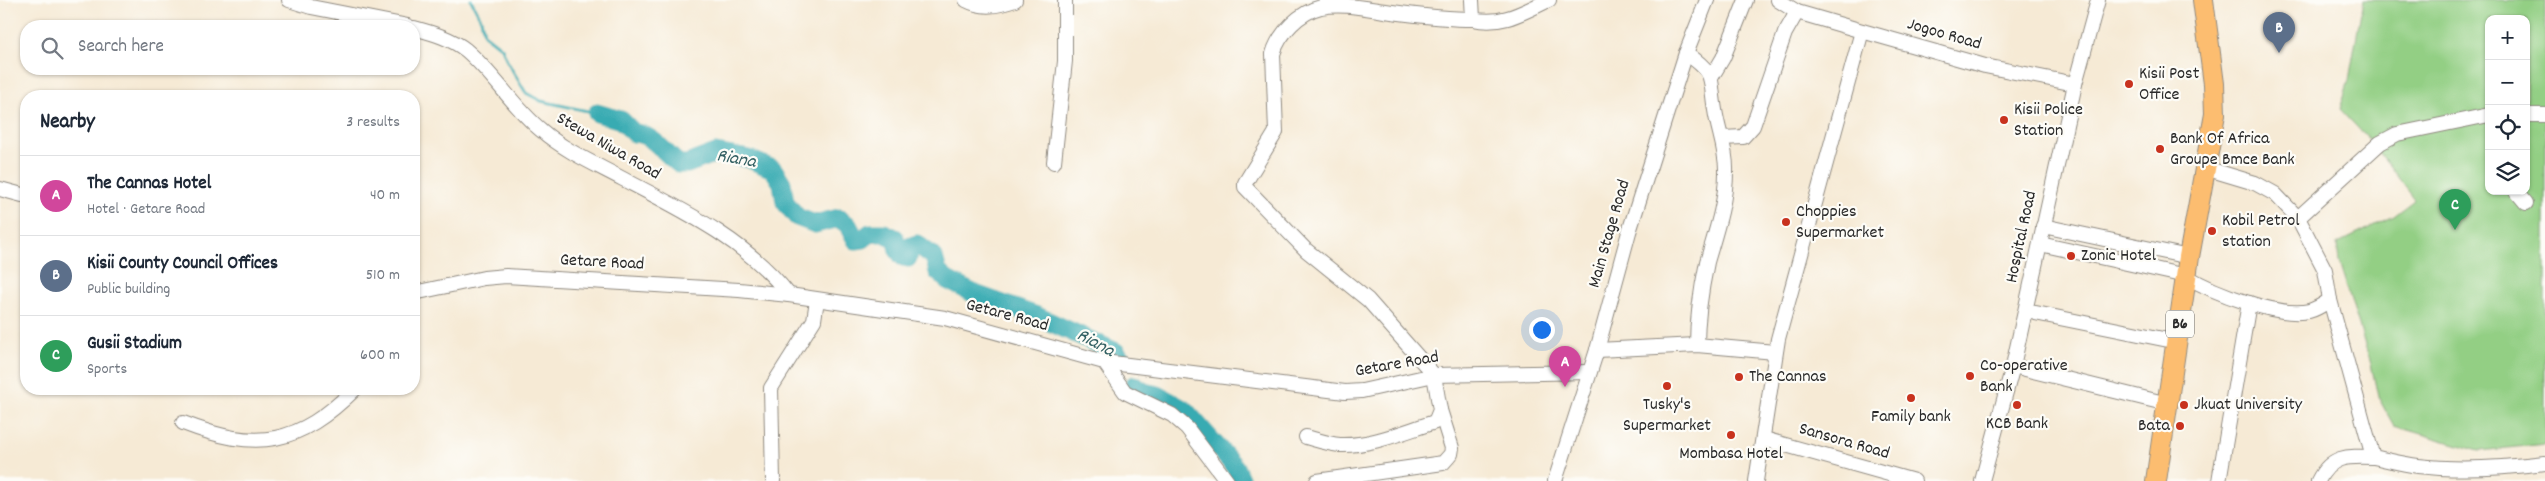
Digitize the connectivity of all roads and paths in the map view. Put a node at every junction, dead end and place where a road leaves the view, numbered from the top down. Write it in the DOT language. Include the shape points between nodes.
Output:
graph roads {
  1 [pos="289,0"];
  2 [pos="966,0"];
  3 [pos="1015,0"];
  4 [pos="1065,0"];
  5 [pos="1472,0"];
  6 [pos="1549,0"];
  7 [pos="1707,0"];
  8 [pos="1746,0"];
  9 [pos="1778,0"];
  10 [pos="2098,0"];
  11 [pos="2203,0"];
  12 [pos="1797,12"];
  13 [pos="1473,19"];
  14 [pos="377,20"];
  15 [pos="420,30"];
  16 [pos="1862,31"];
  17 [pos="1686,53"];
  18 [pos="1712,78"];
  19 [pos="2075,84"];
  20 [pos="2530,115"];
  21 [pos="2545,115"];
  22 [pos="2485,116"];
  23 [pos="1722,138"];
  24 [pos="1054,162"];
  25 [pos="2205,168"];
  26 [pos="0,189"];
  27 [pos="20,194"];
  28 [pos="2519,195"];
  29 [pos="2526,203"];
  30 [pos="2298,218"];
  31 [pos="2043,226"];
  32 [pos="2040,244"];
  33 [pos="2192,272"];
  34 [pos="420,294"];
  35 [pos="789,295"];
  36 [pos="817,300"];
  37 [pos="2330,300"];
  38 [pos="2249,303"];
  39 [pos="2026,311"];
  40 [pos="2178,342"];
  41 [pos="1696,344"];
  42 [pos="1597,350"];
  43 [pos="1775,352"];
  44 [pos="1104,362"];
  45 [pos="2014,366"];
  46 [pos="1589,372"];
  47 [pos="1434,375"];
  48 [pos="348,395"];
  49 [pos="2168,404"];
  50 [pos="1440,410"];
  51 [pos="183,423"];
  52 [pos="1306,437"];
  53 [pos="1764,439"];
  54 [pos="2373,457"];
  55 [pos="2545,462"];
  56 [pos="773,481"];
  57 [pos="1227,481"];
  58 [pos="1317,481"];
  59 [pos="1556,481"];
  60 [pos="1756,481"];
  61 [pos="1914,481"];
  62 [pos="1982,481"];
  63 [pos="2156,481"];
  64 [pos="2219,481"];
  65 [pos="2318,481"];
  1 -- 14 [label="street"];
  2 -- 3 [label="street" via="981,6 994,6"];
  4 -- 24 [label="street" via="1065,61"];
  5 -- 13 [label="street"];
  6 -- 13 [label="street" via="1508,20 1487,22"];
  7 -- 17 [label="street, Main Stage Road"];
  8 -- 18 [label="street"];
  9 -- 12 [label="street, Jogoo Road"];
  10 -- 19 [label="street, Hospital Road"];
  11 -- 25 [label="highway, B6" via="2215,114"];
  12 -- 16 [label="street, Jogoo Road"];
  12 -- 23 [label="street" via="1785,33 1753,126 1743,137"];
  13 -- 47 [label="street" via="1438,18 1336,5 1320,7 1300,18 1275,47 1276,132 1245,184 1248,191 1306,250 1368,300"];
  15 -- 35 [label="street, Stewa Niwa Road" via="446,38 465,50 542,131 586,160 710,227 771,272"];
  16 -- 19 [label="street, Jogoo Road" via="1985,66"];
  16 -- 43 [label="street"];
  17 -- 18 [label="street" via="1706,68"];
  17 -- 42 [label="street, Main Stage Road" via="1629,232"];
  18 -- 23 [label="street" via="1714,109"];
  19 -- 31 [label="street, Hospital Road"];
  20 -- 21 [label="street"];
  22 -- 30 [label="street" via="2397,134 2380,143"];
  23 -- 41 [label="street" via="1726,174 1717,230 1700,293"];
  25 -- 30 [label="street" via="2256,183 2275,194"];
  25 -- 33 [label="highway, B6"];
  26 -- 27 [label="street"];
  28 -- 29 [label="street"];
  30 -- 37 [label="street" via="2325,270"];
  31 -- 32 [label="street, Hospital Road"];
  31 -- 33 [label="street"];
  32 -- 33 [label="street"];
  32 -- 39 [label="street, Hospital Road"];
  33 -- 38 [label="street"];
  33 -- 40 [label="highway, B6"];
  34 -- 35 [label="street, Getare Road" via="484,278 506,276"];
  35 -- 36 [label="street, Getare Road"];
  36 -- 44 [label="street, Getare Road" via="945,318"];
  36 -- 56 [label="street" via="814,320 771,388"];
  37 -- 38 [label="street" via="2308,311 2287,312"];
  37 -- 54 [label="street"];
  38 -- 64 [label="street"];
  39 -- 40 [label="street"];
  39 -- 45 [label="street, Hospital Road"];
  40 -- 49 [label="highway, B6"];
  41 -- 42 [label="street"];
  41 -- 43 [label="street"];
  42 -- 46 [label="street, Main Stage Road"];
  43 -- 53 [label="street"];
  44 -- 47 [label="street, Getare Road" via="1345,392 1362,392"];
  44 -- 57 [label="street" via="1125,392 1172,415 1187,428"];
  45 -- 49 [label="street"];
  45 -- 62 [label="street, Hospital Road"];
  46 -- 47 [label="street, Getare Road"];
  46 -- 59 [label="street, Main Stage Road"];
  47 -- 50 [label="street"];
  48 -- 51 [label="street" via="323,418 302,431 280,438 238,440"];
  49 -- 63 [label="highway, B6"];
  50 -- 52 [label="street" via="1435,422 1358,444 1339,445"];
  50 -- 58 [label="street" via="1452,448 1452,454 1443,463"];
  53 -- 60 [label="street"];
  53 -- 61 [label="street, Sansora Road"];
  54 -- 55 [label="street" via="2443,468"];
  54 -- 65 [label="street" via="2345,456 2323,471"];
}
